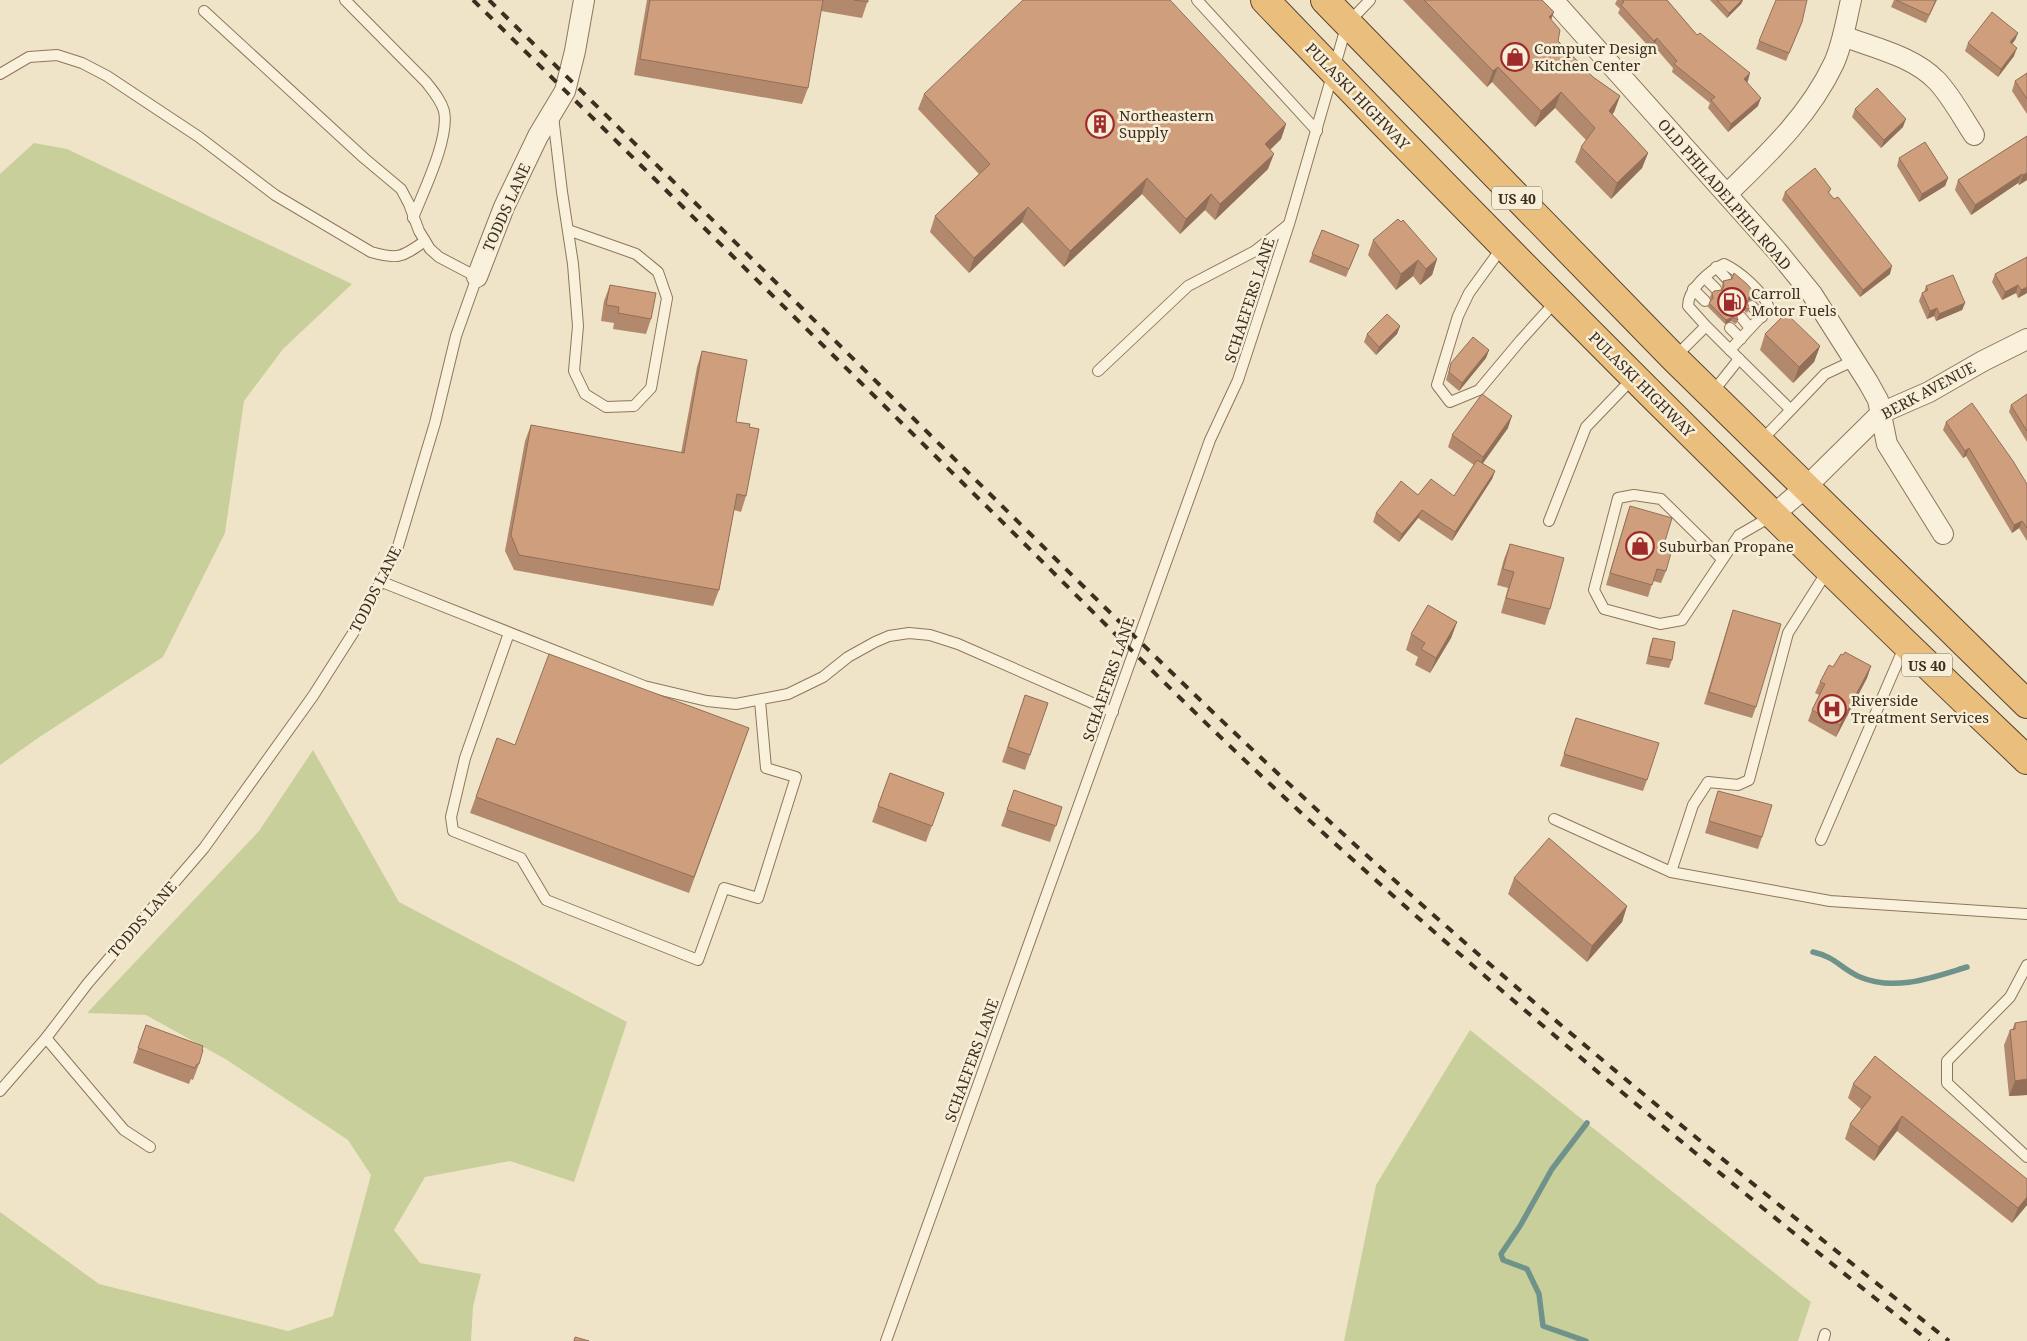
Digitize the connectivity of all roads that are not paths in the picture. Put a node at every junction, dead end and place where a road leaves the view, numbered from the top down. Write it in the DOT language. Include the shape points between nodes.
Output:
graph roads {
  1 [pos="345,0"];
  2 [pos="584,0"];
  3 [pos="1197,0"];
  4 [pos="1265,0"];
  5 [pos="1325,0"];
  6 [pos="1370,0"];
  7 [pos="1553,0"];
  8 [pos="1850,0"];
  9 [pos="204,11"];
  10 [pos="1347,24"];
  11 [pos="1843,36"];
  12 [pos="1334,72"];
  13 [pos="0,74"];
  14 [pos="552,113"];
  15 [pos="1317,131"];
  16 [pos="1974,135"];
  17 [pos="1727,194"];
  18 [pos="413,218"];
  19 [pos="1289,224"];
  20 [pos="568,230"];
  21 [pos="425,241"];
  22 [pos="1504,246"];
  23 [pos="1716,267"];
  24 [pos="476,277"];
  25 [pos="1705,278"];
  26 [pos="1726,278"];
  27 [pos="1693,289"];
  28 [pos="1716,289"];
  29 [pos="1557,300"];
  30 [pos="1705,301"];
  31 [pos="1752,306"];
  32 [pos="1741,317"];
  33 [pos="1762,317"];
  34 [pos="1706,326"];
  35 [pos="1730,328"];
  36 [pos="1750,328"];
  37 [pos="1741,339"];
  38 [pos="2027,339"];
  39 [pos="1730,350"];
  40 [pos="1674,358"];
  41 [pos="1739,359"];
  42 [pos="1855,360"];
  43 [pos="1098,370"];
  44 [pos="1634,377"];
  45 [pos="1711,394"];
  46 [pos="1790,409"];
  47 [pos="1881,413"];
  48 [pos="1760,442"];
  49 [pos="1806,487"];
  50 [pos="1773,515"];
  51 [pos="1549,521"];
  52 [pos="1943,534"];
  53 [pos="1722,560"];
  54 [pos="1828,570"];
  55 [pos="382,582"];
  56 [pos="509,633"];
  57 [pos="1905,644"];
  58 [pos="760,701"];
  59 [pos="2027,704"];
  60 [pos="1113,712"];
  61 [pos="2027,760"];
  62 [pos="1554,820"];
  63 [pos="1821,840"];
  64 [pos="1671,872"];
  65 [pos="2027,914"];
  66 [pos="2027,965"];
  67 [pos="46,1038"];
  68 [pos="0,1091"];
  69 [pos="150,1146"];
  70 [pos="2027,1157"];
  71 [pos="886,1341"];
  1 -- 18 [label="lane" via="426,82 438,96 444,113 443,140"];
  2 -- 14 [label="street, TODDS LANE" via="565,91"];
  3 -- 15 [label="lane"];
  4 -- 12 [label="highway, PULASKI HIGHWAY / US 40"];
  5 -- 10 [label="highway, US 40"];
  6 -- 10 [label="lane"];
  7 -- 17 [label="street, OLD PHILADELPHIA ROAD"];
  8 -- 11 [label="street"];
  9 -- 18 [label="lane" via="401,189"];
  10 -- 12 [label="lane, SCHAEFERS LANE"];
  10 -- 40 [label="highway, US 40"];
  11 -- 16 [label="street" via="1917,66 1936,80"];
  11 -- 17 [label="street" via="1823,84 1804,114"];
  12 -- 15 [label="lane, SCHAEFERS LANE"];
  12 -- 22 [label="highway, PULASKI HIGHWAY / US 40"];
  13 -- 21 [label="lane" via="29,57 57,55 82,63 198,137 275,195 372,252 400,257"];
  14 -- 20 [label="lane"];
  14 -- 24 [label="street, TODDS LANE" via="504,207"];
  15 -- 19 [label="lane, SCHAEFERS LANE"];
  17 -- 42 [label="street, OLD PHILADELPHIA ROAD" via="1812,294"];
  18 -- 21 [label="lane"];
  19 -- 43 [label="lane" via="1255,251 1188,286"];
  19 -- 60 [label="lane, SCHAEFERS LANE" via="1238,380 1210,440"];
  20 -- 20 [label="lane" via="578,326 574,371 585,394 606,407 634,406 651,388 653,379 667,298 658,272 636,254"];
  21 -- 24 [label="lane" via="439,257"];
  22 -- 29 [label="highway, PULASKI HIGHWAY / US 40"];
  22 -- 29 [label="lane" via="1468,293 1458,316 1437,385 1450,402 1480,390"];
  23 -- 25 [label="lane"];
  23 -- 26 [label="lane"];
  23 -- 33 [label="lane" via="1724,264 1736,270 1767,301 1769,308"];
  24 -- 55 [label="lane, TODDS LANE" via="456,336 409,513"];
  25 -- 27 [label="lane"];
  25 -- 28 [label="lane"];
  27 -- 30 [label="lane"];
  27 -- 34 [label="lane" via="1688,306"];
  29 -- 44 [label="highway, PULASKI HIGHWAY / US 40"];
  31 -- 33 [label="lane"];
  32 -- 36 [label="lane"];
  33 -- 36 [label="lane"];
  34 -- 39 [label="lane"];
  34 -- 40 [label="lane"];
  35 -- 37 [label="lane"];
  36 -- 37 [label="lane"];
  37 -- 39 [label="lane"];
  38 -- 47 [label="street, BERK AVENUE" via="1928,392"];
  39 -- 41 [label="lane"];
  40 -- 45 [label="highway, US 40"];
  41 -- 45 [label="lane"];
  41 -- 46 [label="lane"];
  42 -- 46 [label="lane" via="1825,374"];
  42 -- 47 [label="street, OLD PHILADELPHIA ROAD" via="1878,400"];
  44 -- 50 [label="highway, PULASKI HIGHWAY / US 40"];
  44 -- 51 [label="lane" via="1586,427"];
  45 -- 48 [label="highway, US 40"];
  46 -- 48 [label="lane"];
  47 -- 49 [label="street, BERK AVENUE"];
  47 -- 52 [label="street, OLD PHILADELPHIA ROAD" via="1887,444"];
  48 -- 49 [label="highway, US 40"];
  49 -- 50 [label="street, BERK AVENUE"];
  49 -- 59 [label="highway, US 40"];
  50 -- 53 [label="lane" via="1739,535"];
  50 -- 54 [label="highway, PULASKI HIGHWAY / US 40"];
  53 -- 53 [label="lane" via="1682,620 1660,624 1604,609 1594,590 1618,498 1634,495 1661,499"];
  54 -- 57 [label="highway, PULASKI HIGHWAY / US 40"];
  54 -- 64 [label="lane" via="1788,633 1749,780 1738,785 1708,782 1693,805"];
  55 -- 56 [label="lane"];
  55 -- 67 [label="lane, TODDS LANE" via="313,696 204,848 88,983"];
  56 -- 58 [label="lane" via="644,686 707,701 736,704"];
  56 -- 58 [label="lane" via="465,758 452,817 453,831 522,858 546,900 698,960 724,888 758,898 796,777 766,768"];
  57 -- 61 [label="highway, PULASKI HIGHWAY / US 40"];
  57 -- 63 [label="lane"];
  58 -- 60 [label="lane" via="788,694 823,678 848,657 875,642 909,633 930,635 958,644"];
  60 -- 71 [label="lane, SCHAEFERS LANE"];
  62 -- 64 [label="lane"];
  64 -- 65 [label="lane" via="1830,901"];
  66 -- 70 [label="lane" via="2010,997 1948,1061 1947,1083"];
  67 -- 68 [label="lane, TODDS LANE"];
  67 -- 69 [label="lane" via="124,1130"];
}
